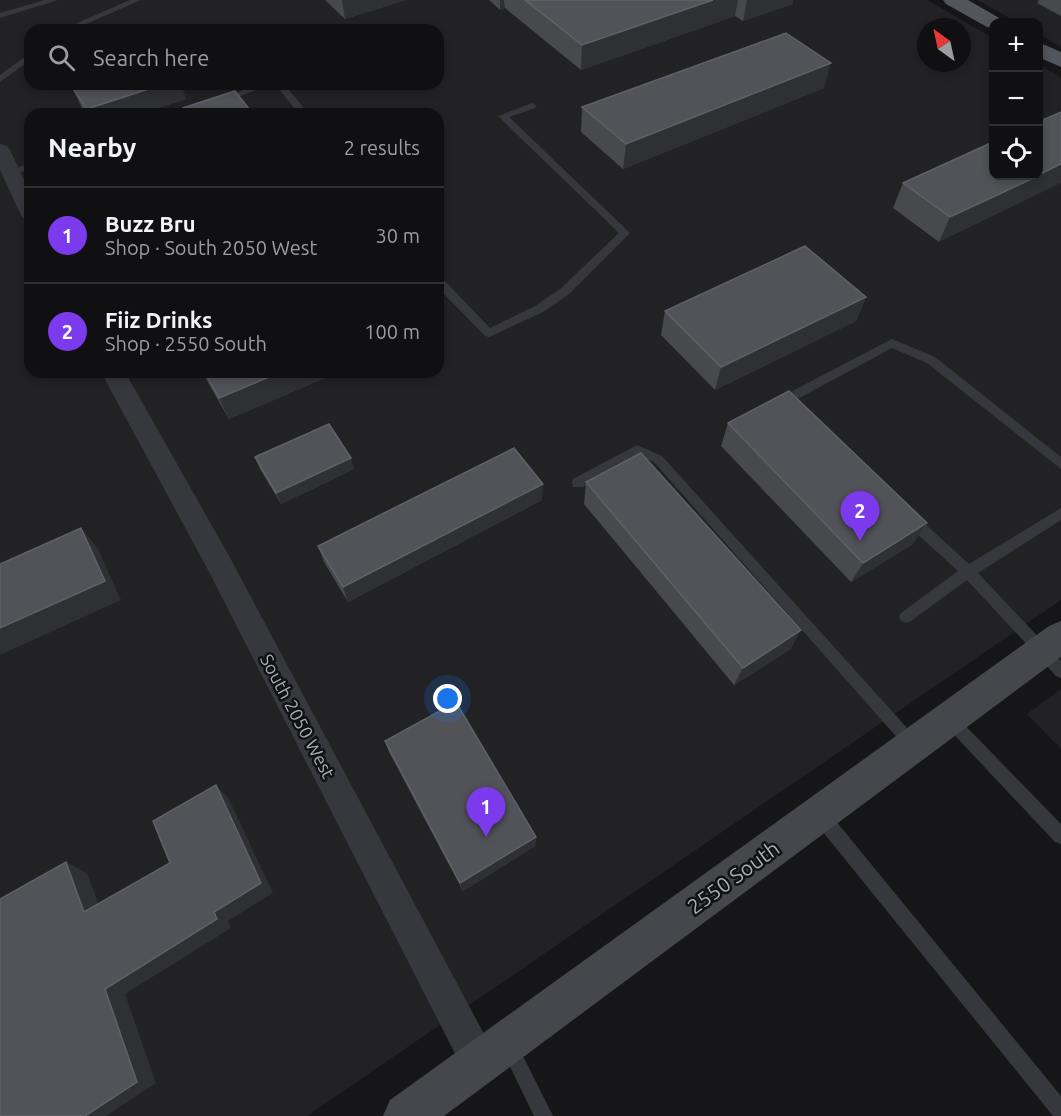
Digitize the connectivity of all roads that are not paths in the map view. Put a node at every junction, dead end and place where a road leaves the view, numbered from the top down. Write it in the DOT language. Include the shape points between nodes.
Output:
graph roads {
  1 [pos="54,0"];
  2 [pos="137,0"];
  3 [pos="953,0"];
  4 [pos="0,16"];
  5 [pos="989,21"];
  6 [pos="79,24"];
  7 [pos="1043,51"];
  8 [pos="24,60"];
  9 [pos="1061,61"];
  10 [pos="1,74"];
  11 [pos="250,90"];
  12 [pos="284,90"];
  13 [pos="205,106"];
  14 [pos="532,106"];
  15 [pos="299,108"];
  16 [pos="0,150"];
  17 [pos="24,168"];
  18 [pos="11,172"];
  19 [pos="24,200"];
  20 [pos="444,287"];
  21 [pos="116,378"];
  22 [pos="801,417"];
  23 [pos="1061,464"];
  24 [pos="578,483"];
  25 [pos="897,507"];
  26 [pos="1061,513"];
  27 [pos="968,572"];
  28 [pos="906,617"];
  29 [pos="1055,653"];
  30 [pos="949,719"];
  31 [pos="913,745"];
  32 [pos="819,814"];
  33 [pos="1061,836"];
  34 [pos="493,1052"];
  35 [pos="1061,1111"];
  36 [pos="406,1116"];
  37 [pos="544,1116"];
  1 -- 4 [label="lane"];
  2 -- 6 [label="lane"];
  3 -- 5 [label="main road"];
  7 -- 9 [label="main road"];
  8 -- 10 [label="lane"];
  11 -- 13 [label="lane"];
  12 -- 15 [label="lane"];
  14 -- 20 [label="lane" via="503,116 625,233 564,292 489,333"];
  16 -- 18 [label="street"];
  17 -- 18 [label="lane"];
  18 -- 19 [label="street"];
  21 -- 34 [label="street, South 2050 West"];
  22 -- 23 [label="lane" via="783,401 892,343 931,360"];
  24 -- 31 [label="lane" via="638,450 658,459"];
  25 -- 27 [label="lane"];
  26 -- 27 [label="lane"];
  27 -- 28 [label="lane"];
  27 -- 29 [label="lane"];
  29 -- 30 [label="street, 2550 South"];
  30 -- 31 [label="street, 2550 South"];
  30 -- 33 [label="lane"];
  31 -- 32 [label="street, 2550 South"];
  32 -- 34 [label="street, 2550 South"];
  32 -- 35 [label="lane"];
  34 -- 36 [label="street, 2550 South"];
  34 -- 37 [label="lane"];
}
